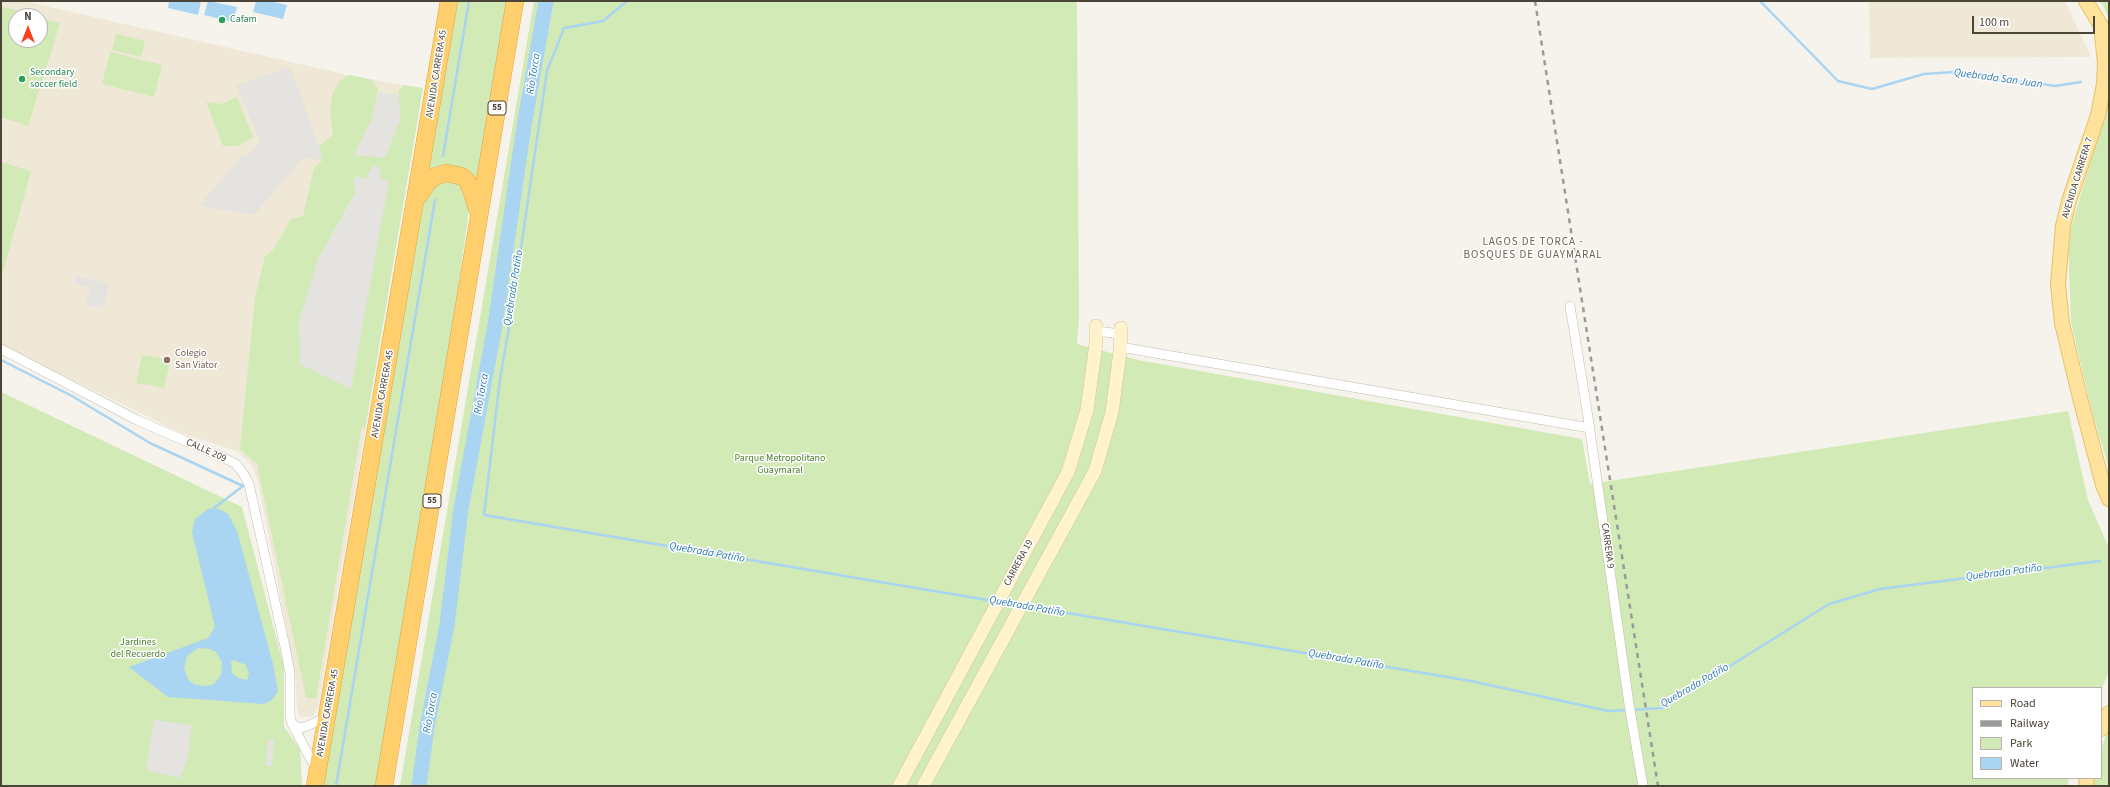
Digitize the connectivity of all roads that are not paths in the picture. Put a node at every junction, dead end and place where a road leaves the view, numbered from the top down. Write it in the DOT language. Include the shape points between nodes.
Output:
graph roads {
  1 [pos="449,1"];
  2 [pos="515,1"];
  3 [pos="2086,1"];
  4 [pos="414,205"];
  5 [pos="479,215"];
  6 [pos="1570,306"];
  7 [pos="1096,329"];
  8 [pos="1121,336"];
  9 [pos="1,349"];
  10 [pos="1590,428"];
  11 [pos="2109,499"];
  12 [pos="2109,713"];
  13 [pos="327,717"];
  14 [pos="292,724"];
  15 [pos="2102,727"];
  16 [pos="316,779"];
  17 [pos="384,786"];
  18 [pos="899,786"];
  19 [pos="923,786"];
  20 [pos="1643,786"];
  1 -- 4 [label="highway, AVENIDA CARRERA 45"];
  2 -- 5 [label="highway, 55"];
  3 -- 11 [label="main road, AVENIDA CARRERA 7" via="2101,26 2105,63 2104,84 2098,115 2069,200 2063,226 2058,284 2062,324 2103,485"];
  4 -- 5 [label="highway" via="427,183 436,176 446,173 463,177 467,181"];
  4 -- 13 [label="highway, AVENIDA CARRERA 45"];
  5 -- 17 [label="highway, 55"];
  6 -- 10 [label="street, CARRERA 9"];
  7 -- 8 [label="street"];
  7 -- 18 [label="main road, CARRERA 19" via="1087,410 1068,472"];
  8 -- 10 [label="street"];
  8 -- 19 [label="main road" via="1112,412 1095,471"];
  9 -- 14 [label="street, CALLE 209" via="137,420 236,464 243,473 249,484 290,673"];
  10 -- 20 [label="street, CARRERA 9"];
  12 -- 15 [label="main road"];
  13 -- 14 [label="street" via="300,728"];
  13 -- 16 [label="highway, AVENIDA CARRERA 45"];
  14 -- 16 [label="street, CALLE 209"];
}
